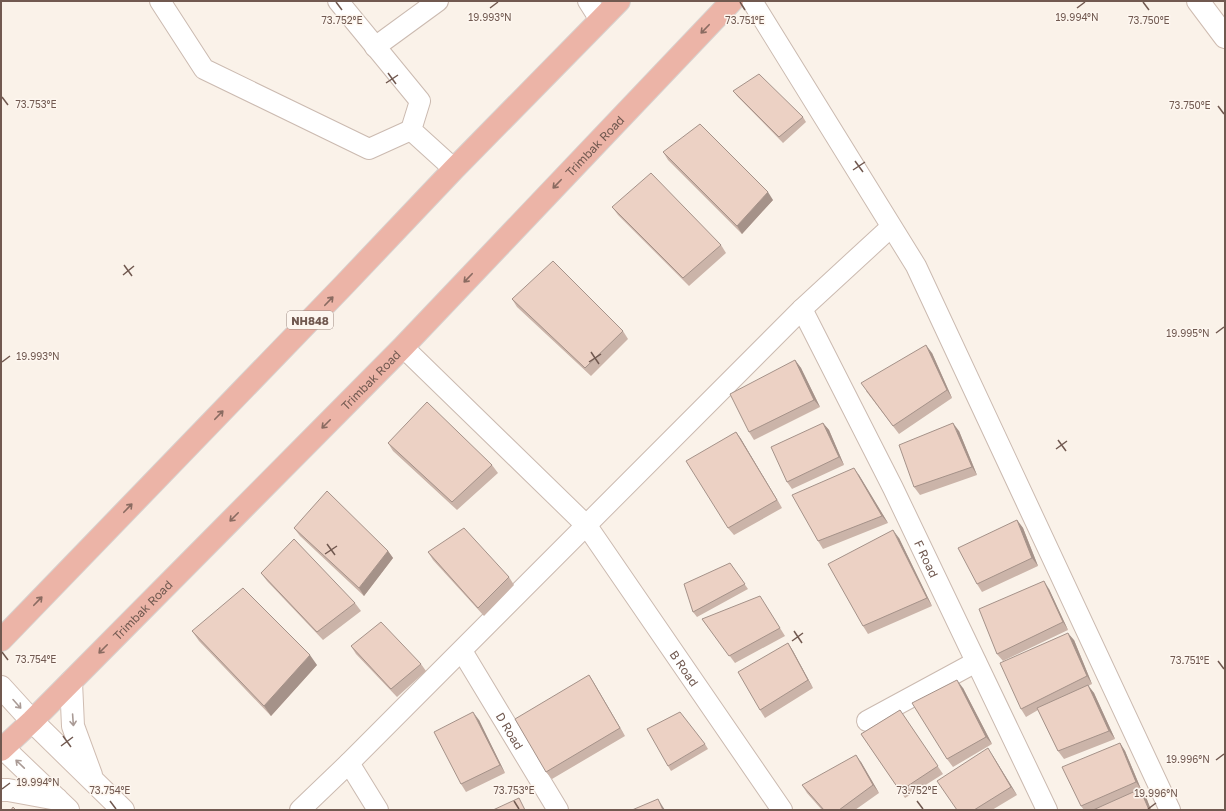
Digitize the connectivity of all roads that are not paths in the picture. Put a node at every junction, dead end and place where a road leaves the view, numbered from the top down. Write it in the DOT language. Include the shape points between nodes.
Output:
graph roads {
  1 [pos="160,1"];
  2 [pos="338,1"];
  3 [pos="438,1"];
  4 [pos="588,1"];
  5 [pos="619,1"];
  6 [pos="732,1"];
  7 [pos="752,1"];
  8 [pos="1198,1"];
  9 [pos="600,20"];
  10 [pos="1225,37"];
  11 [pos="375,47"];
  12 [pos="411,130"];
  13 [pos="454,169"];
  14 [pos="891,226"];
  15 [pos="802,310"];
  16 [pos="402,347"];
  17 [pos="587,526"];
  18 [pos="6,630"];
  19 [pos="462,651"];
  20 [pos="976,662"];
  21 [pos="71,682"];
  22 [pos="1,687"];
  23 [pos="32,721"];
  24 [pos="866,721"];
  25 [pos="2,748"];
  26 [pos="349,763"];
  27 [pos="92,780"];
  28 [pos="1,790"];
  29 [pos="63,805"];
  30 [pos="123,810"];
  31 [pos="300,810"];
  32 [pos="378,810"];
  33 [pos="558,810"];
  34 [pos="782,810"];
  35 [pos="1047,810"];
  36 [pos="1170,810"];
  1 -- 12 [label="street" via="204,69 369,149"];
  2 -- 11 [label="street"];
  3 -- 11 [label="street"];
  4 -- 9 [label="street"];
  5 -- 9 [label="highway, NH848"];
  6 -- 16 [label="highway, Trimbak Road, one-way"];
  7 -- 14 [label="street"];
  8 -- 10 [label="main road"];
  9 -- 13 [label="highway, NH848"];
  11 -- 12 [label="street" via="420,102"];
  12 -- 13 [label="street"];
  18 -- 13 [label="highway, NH848, one-way"];
  14 -- 15 [label="street"];
  14 -- 36 [label="street" via="916,266"];
  15 -- 17 [label="street"];
  15 -- 20 [label="street, F Road" via="893,488"];
  16 -- 17 [label="street, B Road"];
  16 -- 21 [label="highway, Trimbak Road, one-way"];
  17 -- 19 [label="street"];
  17 -- 34 [label="street, B Road"];
  19 -- 26 [label="street"];
  19 -- 33 [label="street, D Road"];
  20 -- 24 [label="street"];
  20 -- 35 [label="street, F Road"];
  21 -- 23 [label="highway, Trimbak Road"];
  21 -- 27 [label="main road, one-way" via="73,726"];
  22 -- 23 [label="main road, one-way"];
  23 -- 25 [label="highway, Trimbak Road"];
  23 -- 27 [label="main road"];
  29 -- 25 [label="main road, one-way"];
  26 -- 31 [label="street"];
  26 -- 32 [label="street"];
  27 -- 30 [label="main road"];
  28 -- 29 [label="main road"];
}
